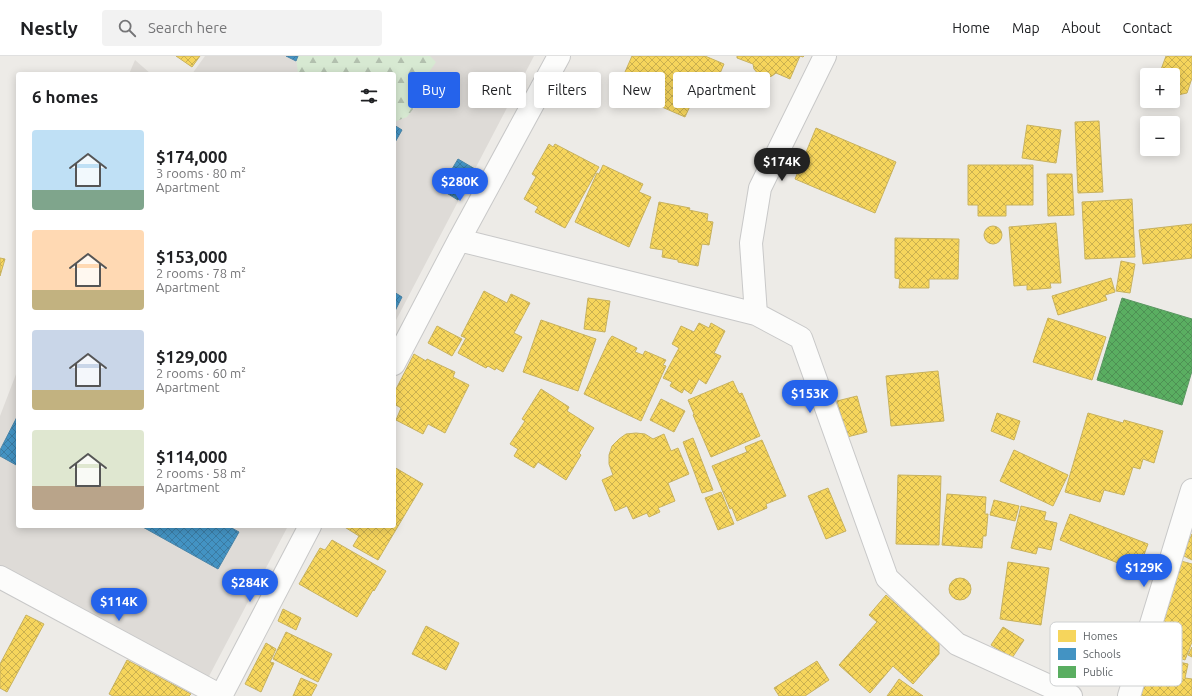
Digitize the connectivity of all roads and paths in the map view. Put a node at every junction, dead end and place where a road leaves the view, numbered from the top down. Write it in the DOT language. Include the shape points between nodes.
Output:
graph roads {
  1 [pos="559,56"];
  2 [pos="824,56"];
  3 [pos="459,240"];
  4 [pos="756,314"];
  5 [pos="396,360"];
  6 [pos="1192,490"];
  7 [pos="309,528"];
  8 [pos="0,578"];
  9 [pos="1152,622"];
  10 [pos="1132,686"];
  11 [pos="221,696"];
  12 [pos="1071,696"];
  13 [pos="1129,696"];
  1 -- 3 [label="street"];
  2 -- 4 [label="street" via="760,188 750,243"];
  3 -- 4 [label="street"];
  3 -- 5 [label="street"];
  4 -- 12 [label="street" via="801,338 887,578 958,644"];
  6 -- 9 [label="street"];
  7 -- 11 [label="street"];
  8 -- 11 [label="street"];
  10 -- 13 [label="street"];
}
